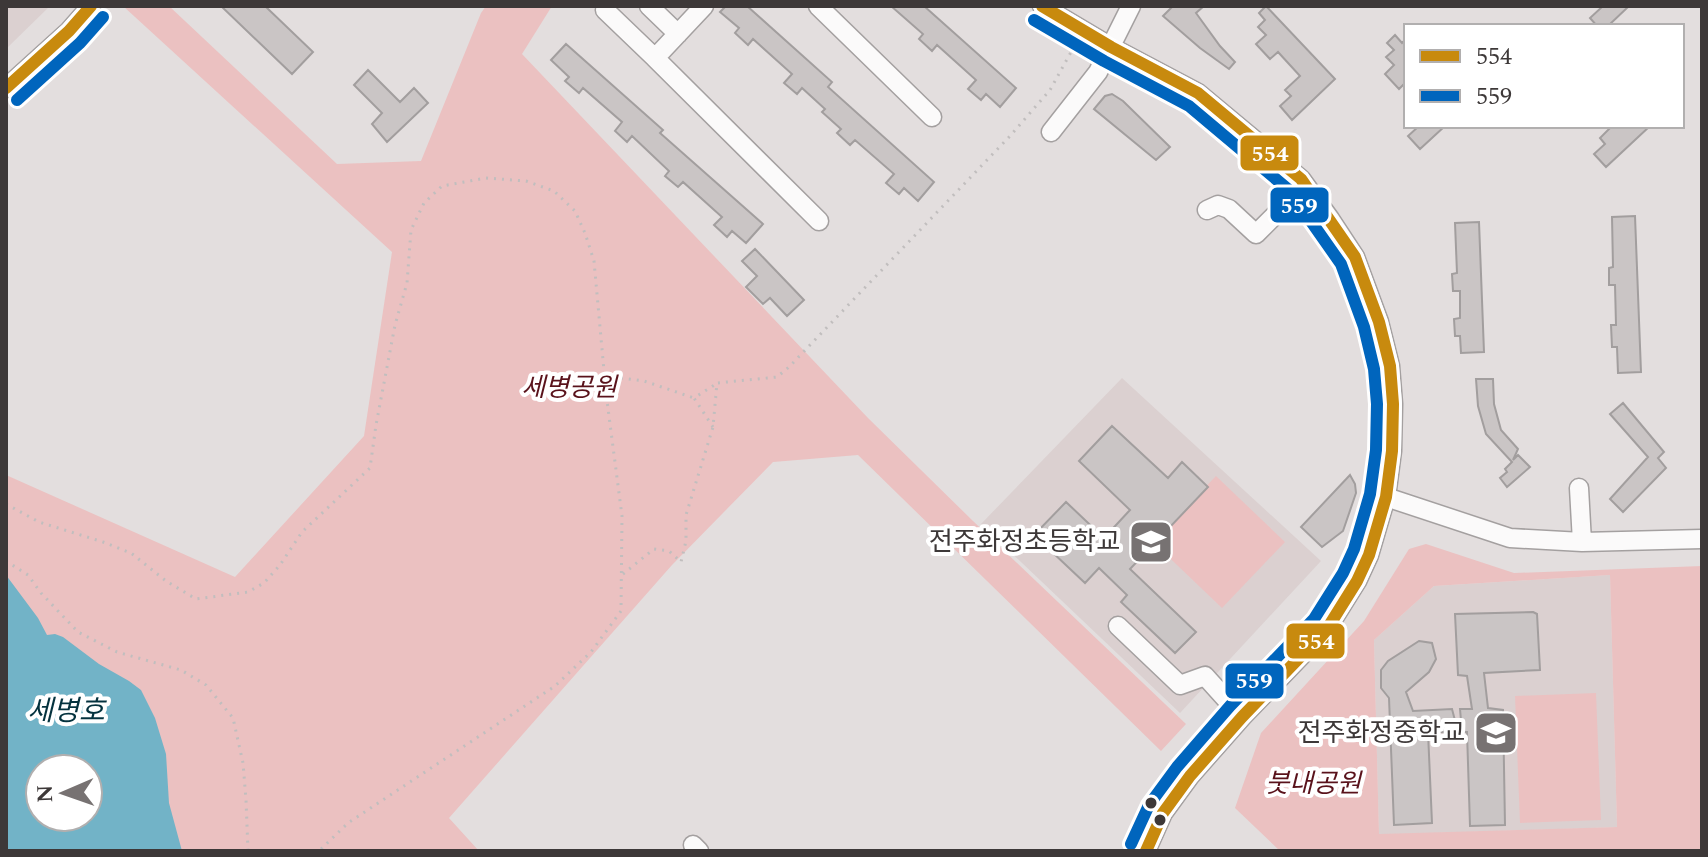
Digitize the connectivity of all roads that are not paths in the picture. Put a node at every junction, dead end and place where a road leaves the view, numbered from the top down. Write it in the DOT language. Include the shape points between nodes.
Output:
graph roads {
  1 [pos="91,6"];
  2 [pos="649,6"];
  3 [pos="704,6"];
  4 [pos="818,6"];
  5 [pos="1042,6"];
  6 [pos="1131,6"];
  7 [pos="605,10"];
  8 [pos="678,34"];
  9 [pos="1111,47"];
  10 [pos="655,58"];
  11 [pos="6,88"];
  12 [pos="932,117"];
  13 [pos="1051,132"];
  14 [pos="1305,185"];
  15 [pos="1207,210"];
  16 [pos="819,221"];
  17 [pos="1579,488"];
  18 [pos="1386,497"];
  19 [pos="1702,539"];
  20 [pos="1582,542"];
  21 [pos="1118,626"];
  22 [pos="1242,717"];
  23 [pos="1146,851"];
  1 -- 11 [label="street"];
  2 -- 8 [label="street"];
  3 -- 8 [label="street"];
  4 -- 12 [label="street"];
  5 -- 9 [label="street"];
  6 -- 9 [label="street"];
  7 -- 10 [label="street"];
  8 -- 10 [label="street"];
  9 -- 13 [label="street"];
  9 -- 14 [label="street" via="1198,93"];
  10 -- 16 [label="street"];
  14 -- 15 [label="street" via="1256,234 1229,209 1218,205"];
  14 -- 18 [label="street" via="1355,257 1379,322 1393,404"];
  17 -- 20 [label="street"];
  18 -- 20 [label="street" via="1510,538"];
  18 -- 22 [label="street" via="1352,592 1327,629"];
  19 -- 20 [label="street"];
  21 -- 22 [label="street" via="1180,685 1205,676"];
  22 -- 23 [label="street" via="1163,813"];
}
